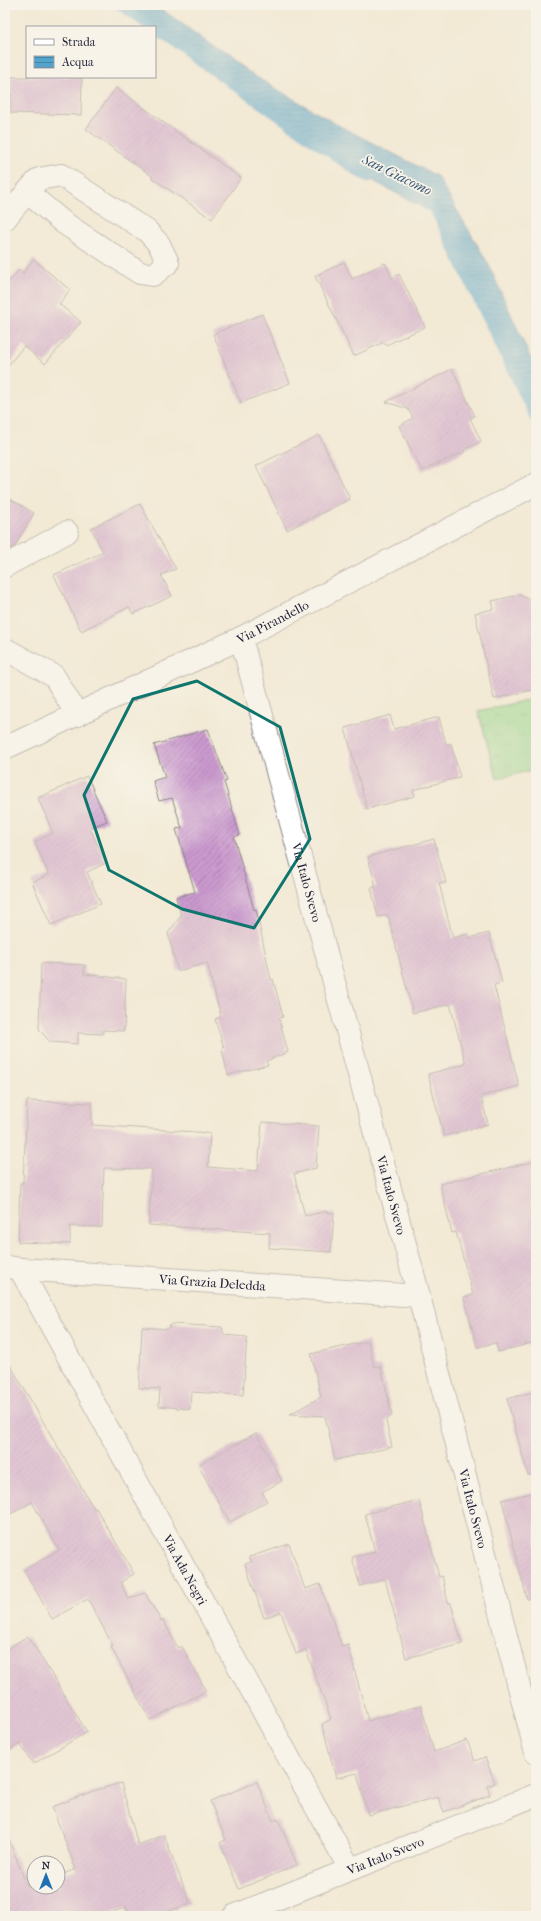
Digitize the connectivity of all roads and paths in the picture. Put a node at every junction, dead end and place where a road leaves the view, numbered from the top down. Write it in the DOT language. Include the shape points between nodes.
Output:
graph roads {
  1 [pos="27,192"];
  2 [pos="5,219"];
  3 [pos="536,484"];
  4 [pos="67,532"];
  5 [pos="5,566"];
  6 [pos="242,638"];
  7 [pos="5,648"];
  8 [pos="77,715"];
  9 [pos="5,748"];
  10 [pos="12,1268"];
  11 [pos="419,1296"];
  12 [pos="536,1752"];
  13 [pos="536,1795"];
  14 [pos="350,1870"];
  15 [pos="234,1916"];
  1 -- 1 [label="street" via="39,179 61,175 147,231 159,244 168,263 153,275 140,273 64,223"];
  1 -- 2 [label="street"];
  3 -- 6 [label="street, Via Pirandello"];
  4 -- 5 [label="street"];
  6 -- 8 [label="street, Via Pirandello"];
  6 -- 11 [label="street, Via Italo Svevo"];
  7 -- 8 [label="street" via="54,676"];
  8 -- 9 [label="street, Via Pirandello"];
  10 -- 11 [label="street, Via Grazia Deledda"];
  10 -- 14 [label="street, Via Ada Negri"];
  11 -- 12 [label="street, Via Italo Svevo"];
  13 -- 14 [label="street, Via Italo Svevo"];
  14 -- 15 [label="street, Via Italo Svevo"];
}
